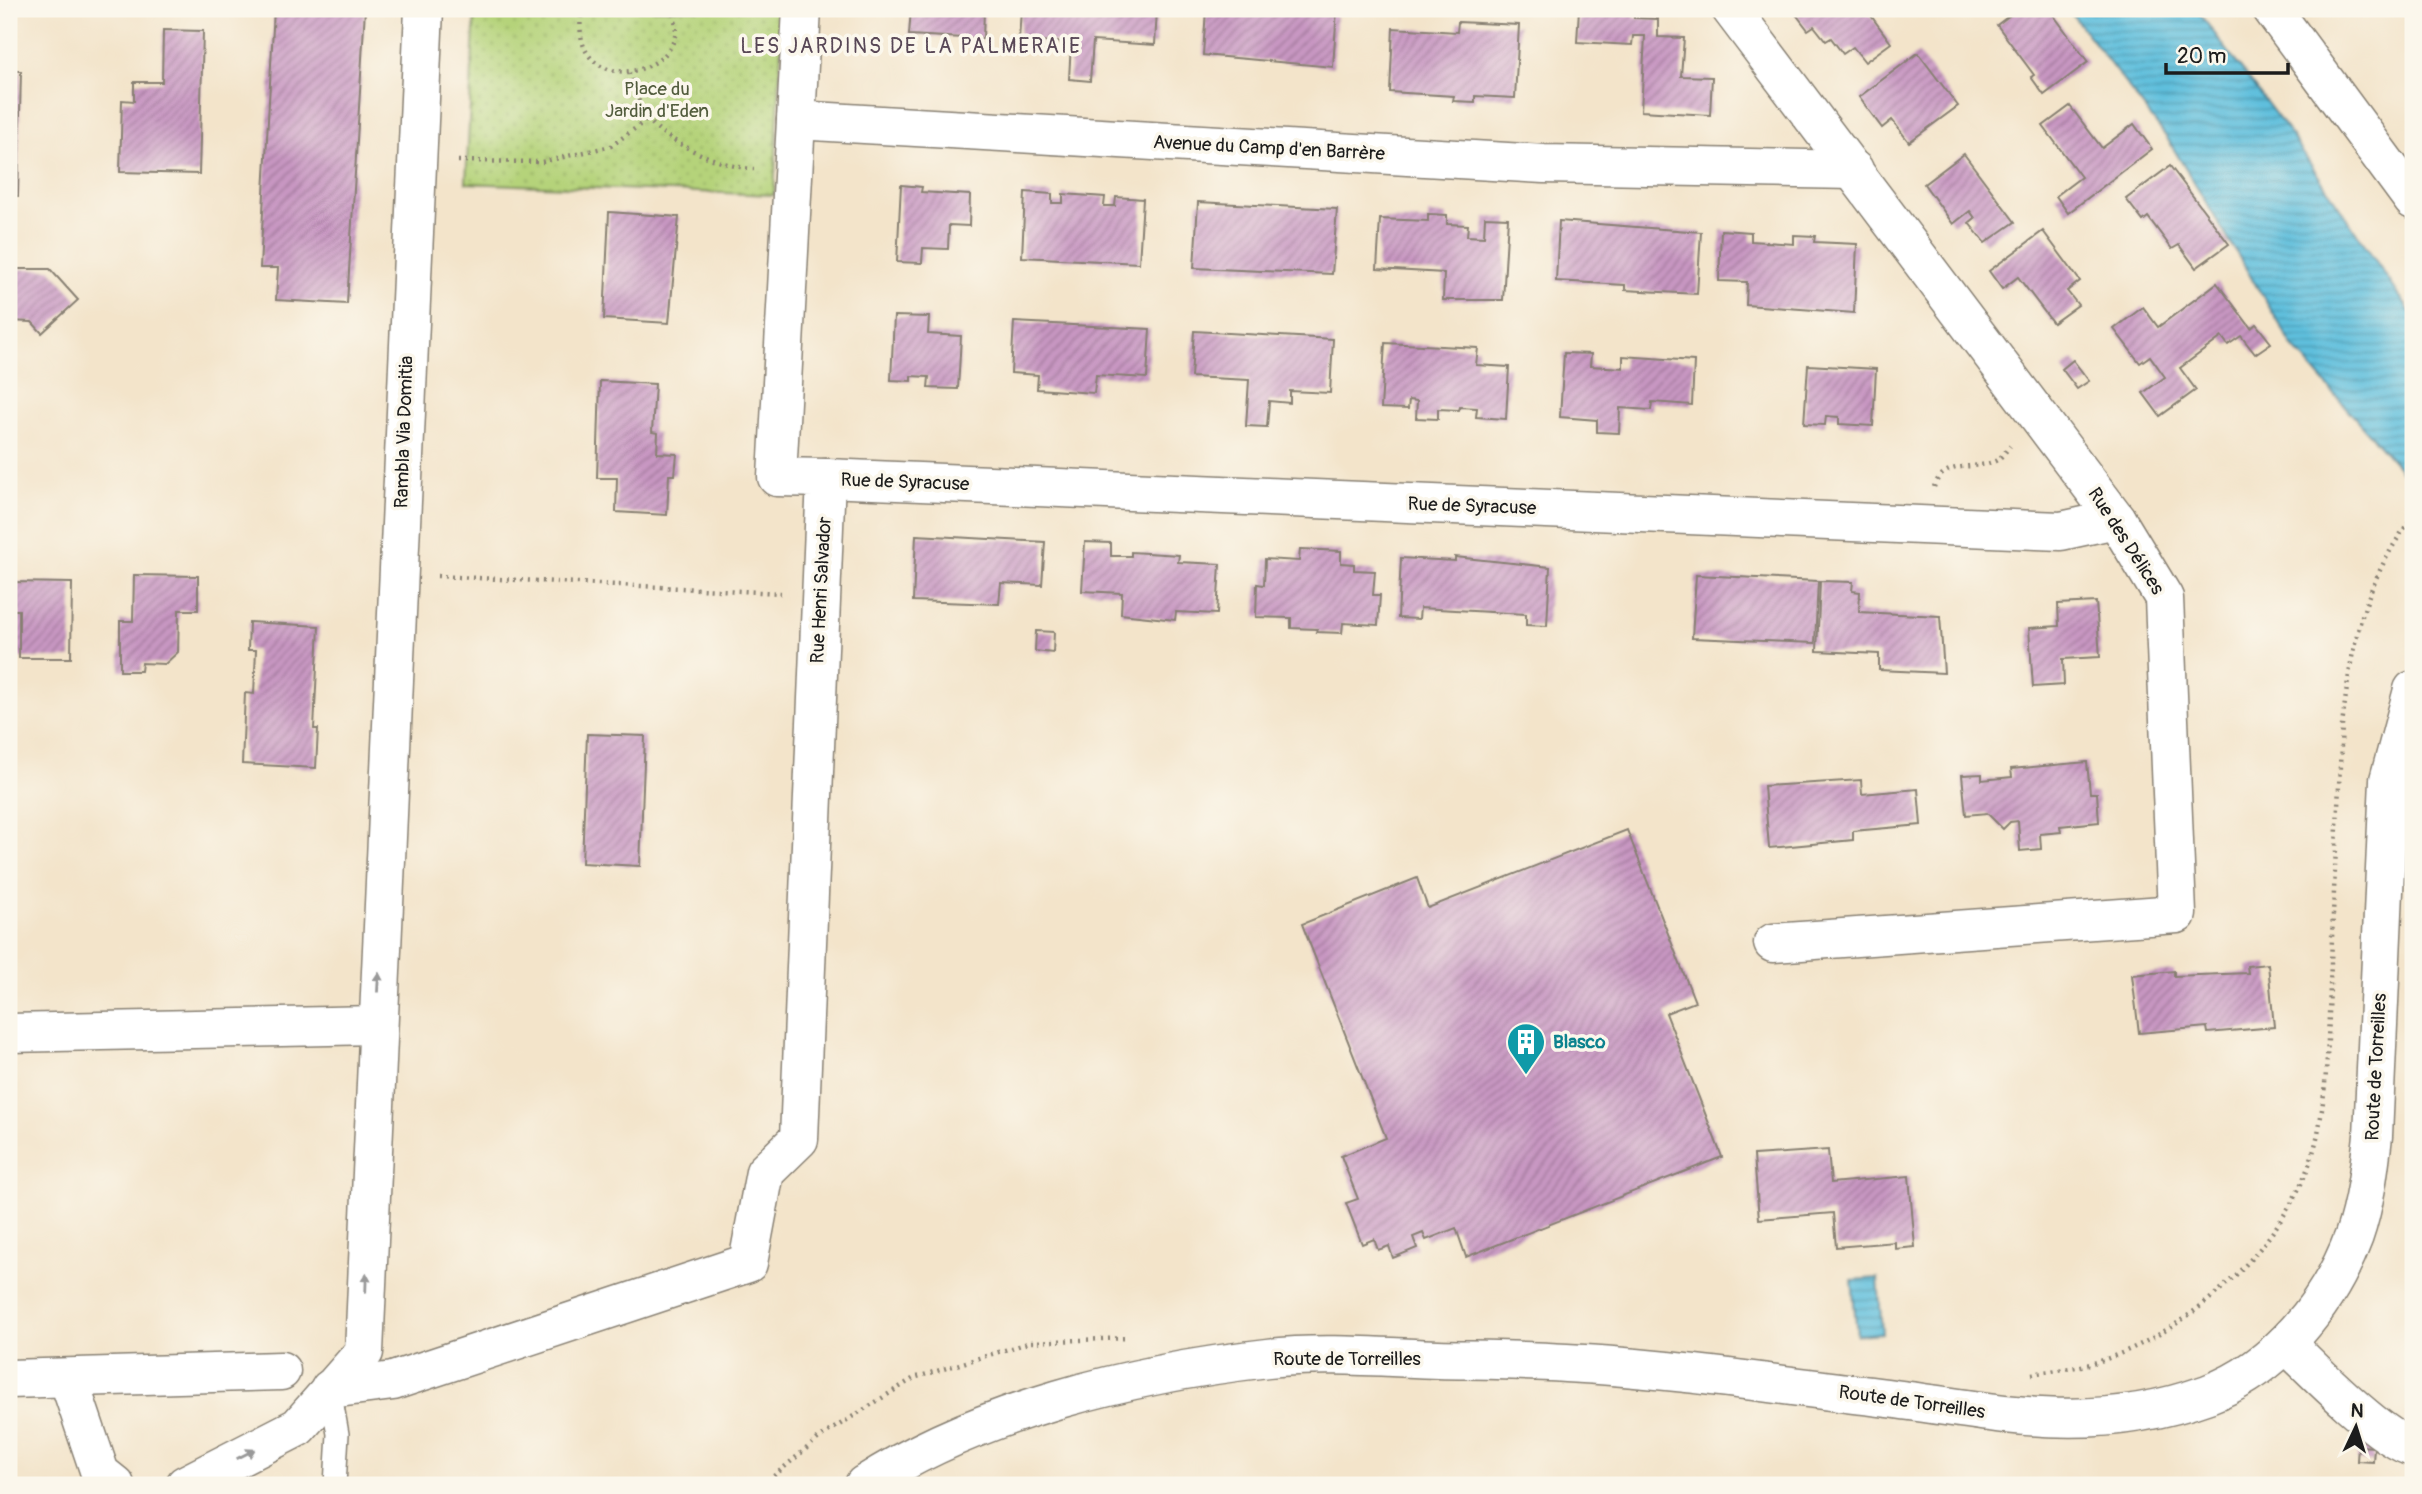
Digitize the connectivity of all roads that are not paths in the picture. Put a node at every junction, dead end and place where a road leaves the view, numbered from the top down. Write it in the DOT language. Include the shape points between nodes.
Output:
graph roads {
  1 [pos="424,9"];
  2 [pos="802,9"];
  3 [pos="1731,9"];
  4 [pos="2272,9"];
  5 [pos="796,120"];
  6 [pos="1854,170"];
  7 [pos="2413,200"];
  8 [pos="826,478"];
  9 [pos="2116,519"];
  10 [pos="2413,690"];
  11 [pos="1773,943"];
  12 [pos="376,1025"];
  13 [pos="9,1033"];
  14 [pos="2286,1343"];
  15 [pos="281,1371"];
  16 [pos="68,1378"];
  17 [pos="9,1380"];
  18 [pos="331,1389"];
  19 [pos="2413,1447"];
  20 [pos="115,1485"];
  21 [pos="185,1485"];
  22 [pos="335,1485"];
  23 [pos="864,1485"];
  12 -- 1 [label="street, Rambla Via Domitia, one-way"];
  2 -- 5 [label="street"];
  3 -- 6 [label="street, Rue des Délices"];
  4 -- 7 [label="street"];
  5 -- 6 [label="street, Avenue du Camp d'en Barrère" via="1544,164"];
  5 -- 8 [label="street" via="777,477"];
  6 -- 9 [label="street, Rue des Délices"];
  8 -- 9 [label="street, Rue de Syracuse" via="2061,531"];
  8 -- 18 [label="street, Rue Henri Salvador" via="799,1139 765,1172 748,1263 393,1381"];
  9 -- 11 [label="street, Rue des Délices" via="2164,598 2177,914"];
  10 -- 14 [label="street, Route de Torreilles" via="2389,780 2373,1136 2365,1194 2337,1275"];
  12 -- 13 [label="street"];
  18 -- 12 [label="street, Rambla Via Domitia, one-way" via="364,1352"];
  14 -- 19 [label="street" via="2379,1427 2402,1445"];
  14 -- 23 [label="street, Route de Torreilles" via="2260,1366 2212,1392 2161,1409 2107,1418 2042,1419 1570,1363 1270,1358 1137,1381 1031,1407 905,1458"];
  15 -- 16 [label="street"];
  16 -- 17 [label="street"];
  16 -- 20 [label="street" via="100,1473"];
  21 -- 18 [label="street, Rambla Via Domitia, one-way" via="298,1427"];
  18 -- 22 [label="lane" via="338,1434"];
}
